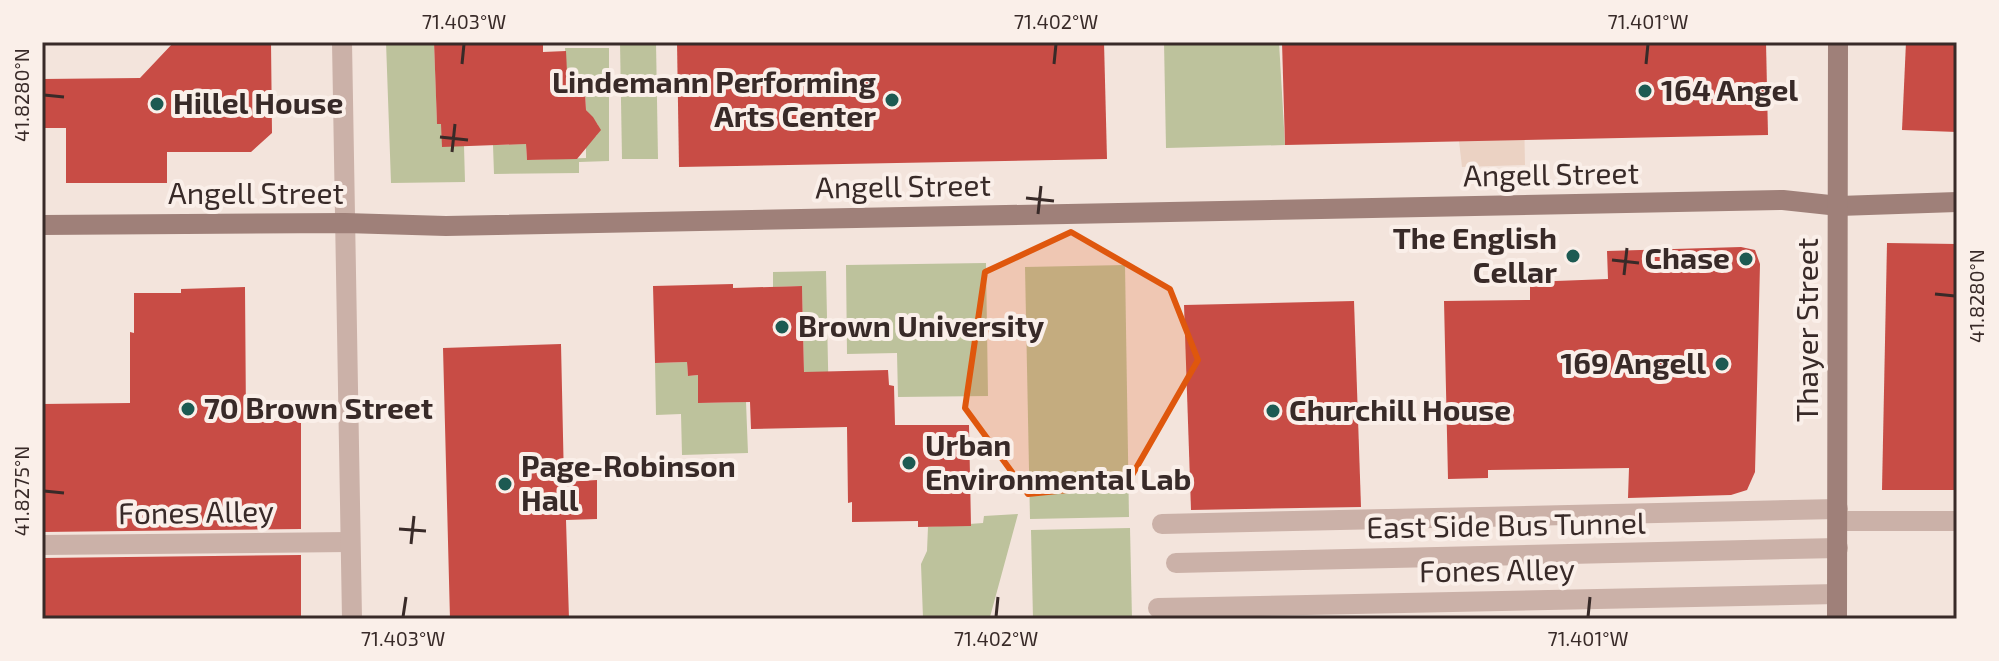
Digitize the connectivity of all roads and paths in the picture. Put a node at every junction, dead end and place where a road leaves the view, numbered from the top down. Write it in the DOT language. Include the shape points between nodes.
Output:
graph roads {
  1 [pos="342,42"];
  2 [pos="1838,42"];
  3 [pos="1957,202"];
  4 [pos="1839,206"];
  5 [pos="345,223"];
  6 [pos="42,225"];
  7 [pos="1838,515"];
  8 [pos="1957,521"];
  9 [pos="1162,524"];
  10 [pos="350,542"];
  11 [pos="42,545"];
  12 [pos="1838,548"];
  13 [pos="1176,563"];
  14 [pos="1837,594"];
  15 [pos="1158,608"];
  16 [pos="352,619"];
  17 [pos="1837,619"];
  1 -- 5 [label="street"];
  2 -- 4 [label="main road, Thayer Street"];
  3 -- 4 [label="main road, Angell Street"];
  4 -- 5 [label="main road, Angell Street" via="1783,200 461,226"];
  4 -- 7 [label="main road, Thayer Street"];
  5 -- 6 [label="main road, Angell Street"];
  5 -- 10 [label="street"];
  7 -- 8 [label="street, Fones Alley"];
  7 -- 9 [label="street, Fones Alley"];
  7 -- 12 [label="main road, Thayer Street"];
  10 -- 11 [label="street, Fones Alley"];
  10 -- 16 [label="street"];
  12 -- 13 [label="street, East Side Bus Tunnel"];
  12 -- 14 [label="main road, Thayer Street"];
  14 -- 15 [label="street, Fones Alley"];
  14 -- 17 [label="main road, Thayer Street"];
}
